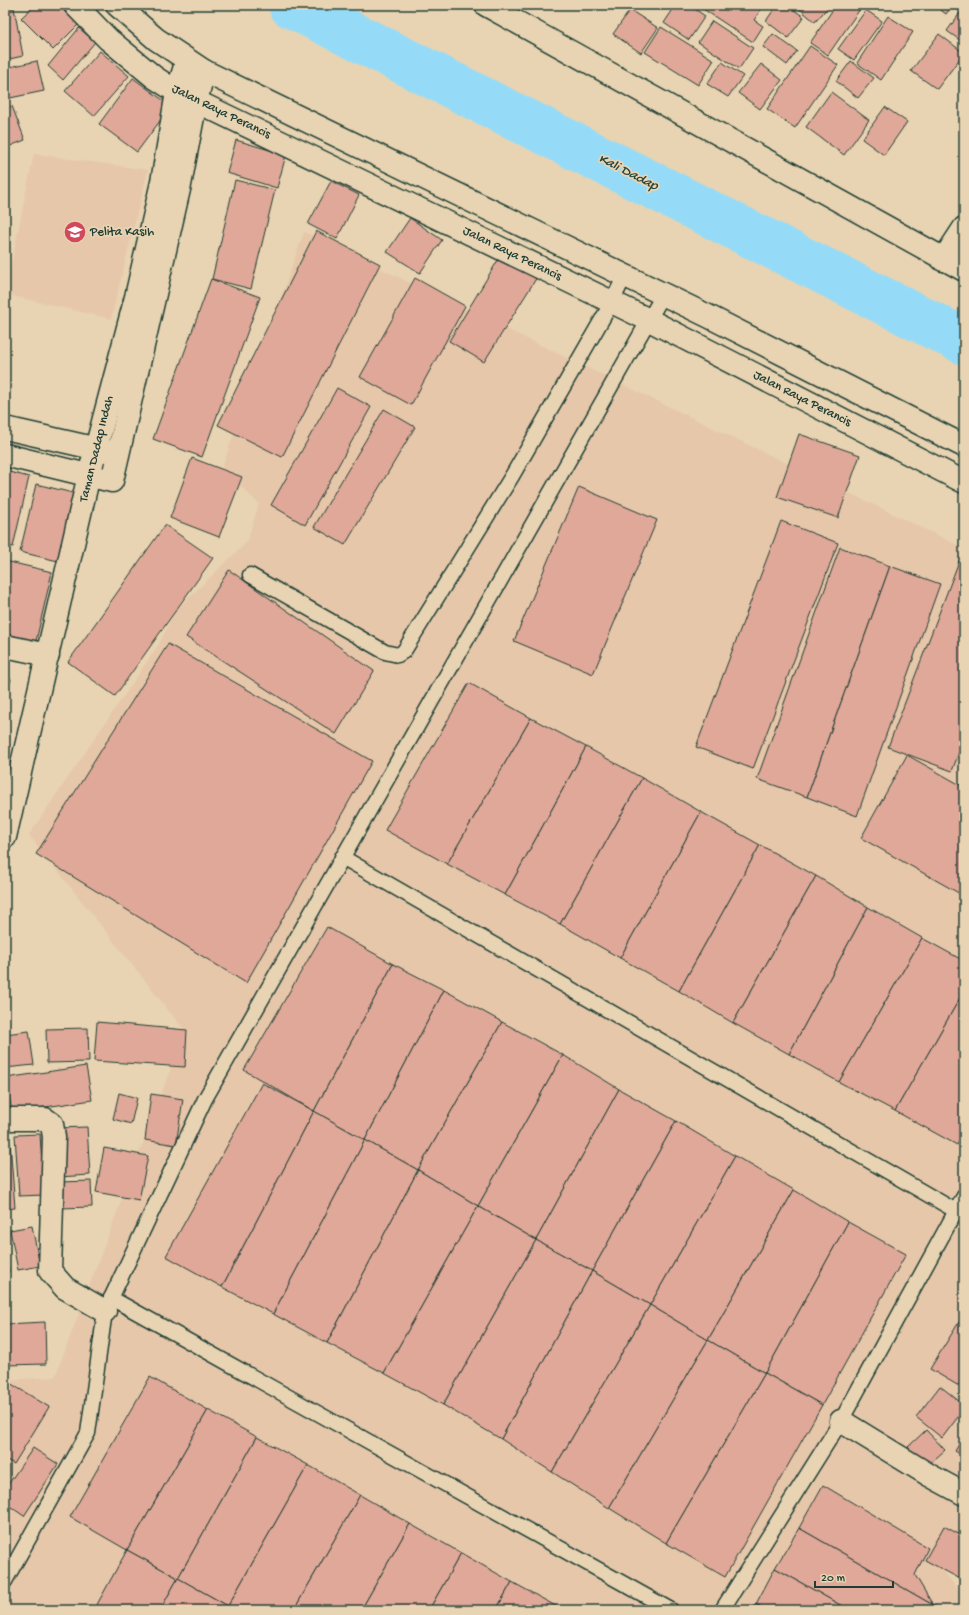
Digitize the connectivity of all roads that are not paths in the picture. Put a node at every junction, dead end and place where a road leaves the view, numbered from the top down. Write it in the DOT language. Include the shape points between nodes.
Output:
graph roads {
  1 [pos="76,5"];
  2 [pos="117,5"];
  3 [pos="486,5"];
  4 [pos="195,65"];
  5 [pos="187,97"];
  6 [pos="171,183"];
  7 [pos="964,228"];
  8 [pos="943,260"];
  9 [pos="964,270"];
  10 [pos="625,275"];
  11 [pos="663,295"];
  12 [pos="612,302"];
  13 [pos="649,320"];
  14 [pos="5,428"];
  15 [pos="964,446"];
  16 [pos="96,448"];
  17 [pos="118,454"];
  18 [pos="5,455"];
  19 [pos="89,475"];
  20 [pos="964,482"];
  21 [pos="250,575"];
  22 [pos="5,646"];
  23 [pos="48,655"];
  24 [pos="5,837"];
  25 [pos="342,857"];
  26 [pos="5,1119"];
  27 [pos="964,1196"];
  28 [pos="956,1211"];
  29 [pos="108,1305"];
  30 [pos="841,1421"];
  31 [pos="964,1494"];
  32 [pos="5,1581"];
  33 [pos="671,1610"];
  34 [pos="722,1610"];
  1 -- 5 [label="street, Jalan Raya Perancis" via="108,39 154,77"];
  2 -- 4 [label="street" via="156,39"];
  3 -- 8 [label="street"];
  4 -- 5 [label="street, Taman Dadap Indah"];
  4 -- 10 [label="street"];
  5 -- 6 [label="street, Taman Dadap Indah"];
  5 -- 12 [label="street, Jalan Raya Perancis"];
  6 -- 16 [label="street, Taman Dadap Indah" via="136,296"];
  6 -- 17 [label="street, Taman Dadap Indah"];
  7 -- 8 [label="street"];
  8 -- 9 [label="street"];
  10 -- 11 [label="street"];
  10 -- 12 [label="lane"];
  11 -- 13 [label="lane"];
  11 -- 15 [label="street"];
  12 -- 13 [label="street, Jalan Raya Perancis"];
  12 -- 21 [label="lane" via="512,476 404,651 398,655 385,652"];
  13 -- 20 [label="street, Jalan Raya Perancis"];
  13 -- 25 [label="lane"];
  14 -- 16 [label="street"];
  16 -- 17 [label="street"];
  16 -- 19 [label="street, Taman Dadap Indah"];
  17 -- 19 [label="street, Taman Dadap Indah" via="112,481"];
  18 -- 19 [label="street"];
  19 -- 23 [label="street, Taman Dadap Indah"];
  22 -- 23 [label="street"];
  23 -- 24 [label="street, Taman Dadap Indah"];
  25 -- 28 [label="lane"];
  25 -- 29 [label="lane" via="205,1098"];
  26 -- 29 [label="street" via="45,1119 52,1124 54,1137 50,1270 65,1288"];
  27 -- 28 [label="lane"];
  28 -- 30 [label="lane"];
  29 -- 32 [label="lane" via="88,1433"];
  29 -- 33 [label="lane"];
  30 -- 31 [label="street"];
  30 -- 34 [label="lane"];
}
